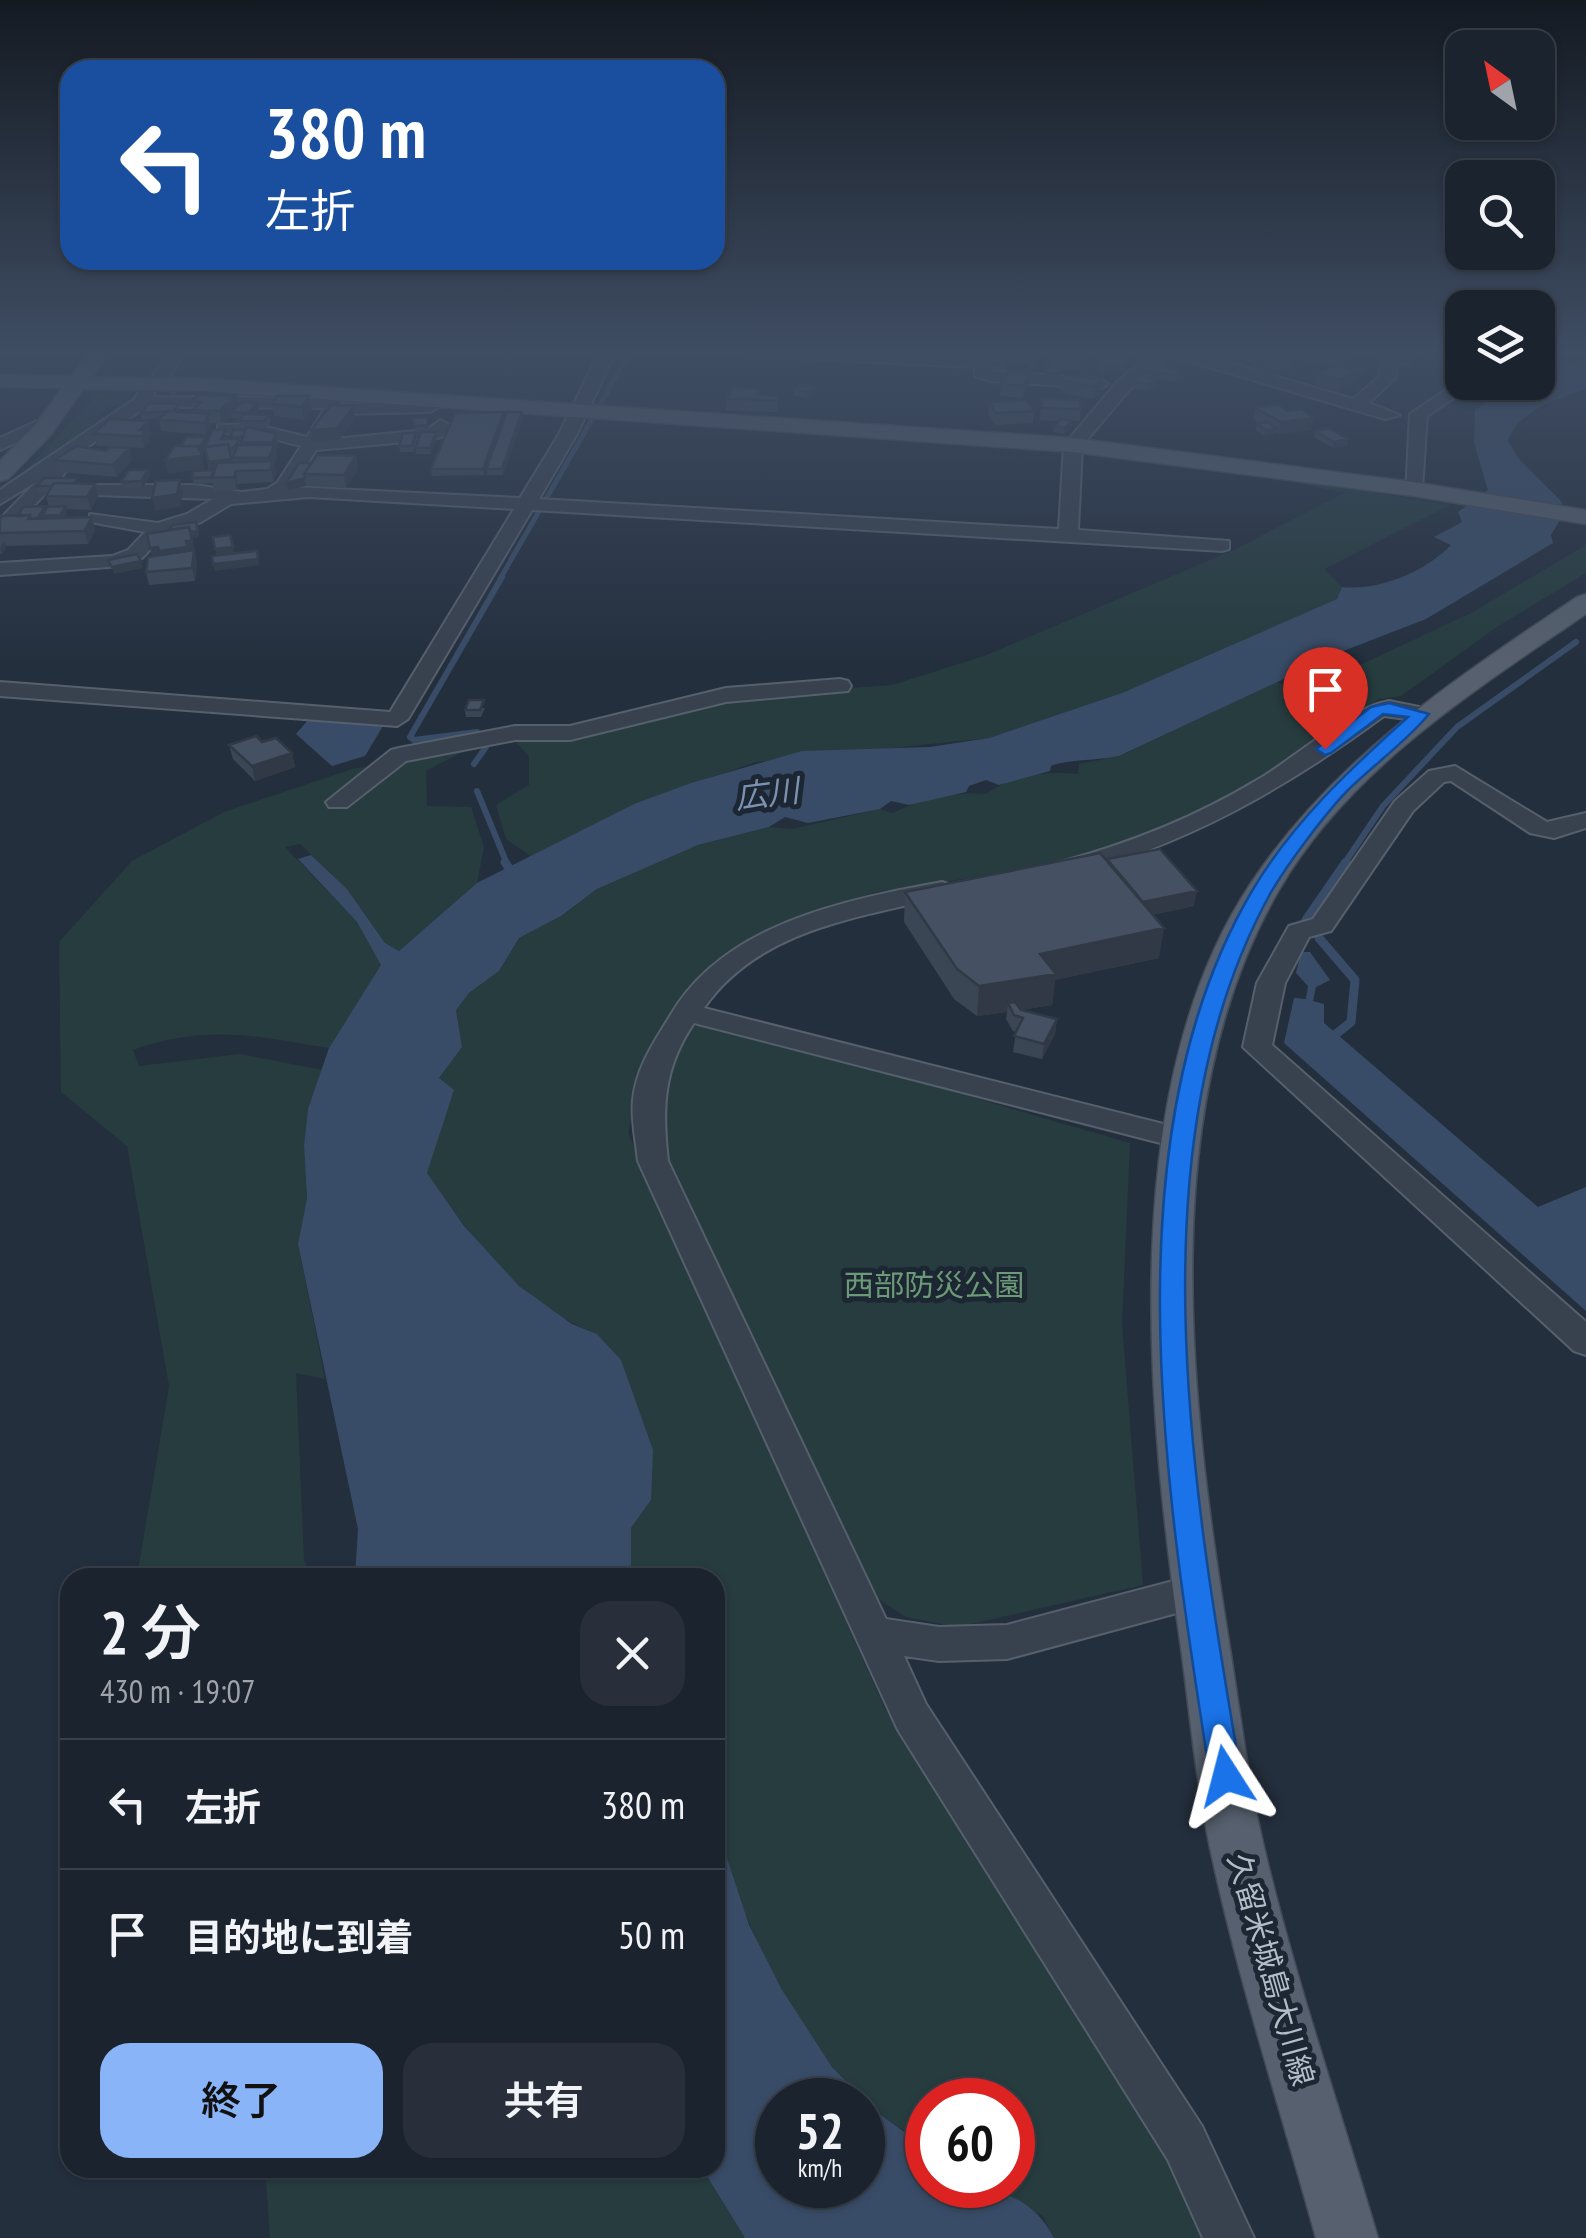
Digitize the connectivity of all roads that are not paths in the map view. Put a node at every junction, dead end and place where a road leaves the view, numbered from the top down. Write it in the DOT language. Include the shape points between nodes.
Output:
graph roads {
  1 [pos="17,455"];
  2 [pos="62,455"];
  3 [pos="77,455"];
  4 [pos="303,455"];
  5 [pos="556,455"];
  6 [pos="1072,455"];
  7 [pos="1159,455"];
  8 [pos="1415,455"];
  9 [pos="0,474"];
  10 [pos="96,489"];
  11 [pos="1418,490"];
  12 [pos="274,493"];
  13 [pos="236,496"];
  14 [pos="0,498"];
  15 [pos="530,502"];
  16 [pos="1586,517"];
  17 [pos="97,518"];
  18 [pos="159,529"];
  19 [pos="0,530"];
  20 [pos="1068,534"];
  21 [pos="1222,545"];
  22 [pos="0,569"];
  23 [pos="1586,602"];
  24 [pos="840,686"];
  25 [pos="0,689"];
  26 [pos="1421,714"];
  27 [pos="397,720"];
  28 [pos="399,756"];
  29 [pos="338,802"];
  30 [pos="1586,820"];
  31 [pos="1049,872"];
  32 [pos="971,885"];
  33 [pos="685,1012"];
  34 [pos="1180,1138"];
  35 [pos="1586,1342"];
  36 [pos="1196,1592"];
  37 [pos="876,1634"];
  38 [pos="1229,2238"];
  39 [pos="1347,2238"];
  1 -- 9 [label="main road"];
  2 -- 14 [label="street"];
  3 -- 19 [label="street"];
  4 -- 12 [label="street"];
  5 -- 15 [label="street"];
  6 -- 20 [label="street"];
  7 -- 11 [label="main road"];
  8 -- 11 [label="street"];
  10 -- 13 [label="street"];
  11 -- 16 [label="main road"];
  12 -- 13 [label="street"];
  12 -- 15 [label="street"];
  13 -- 18 [label="street"];
  15 -- 20 [label="street"];
  15 -- 27 [label="street"];
  17 -- 18 [label="street"];
  18 -- 22 [label="street" via="136,554 115,562"];
  20 -- 21 [label="street"];
  23 -- 26 [label="main road, 久留米城島大川線"];
  24 -- 28 [label="street" via="749,691 570,732 515,733"];
  25 -- 27 [label="street"];
  26 -- 31 [label="street" via="1378,710 1263,790 1194,827"];
  26 -- 34 [label="main road, 久留米城島大川線" via="1338,790 1262,891 1221,978"];
  27 -- 28 [label="street" via="380,750"];
  28 -- 29 [label="street"];
  30 -- 35 [label="street" via="1554,831 1539,828 1455,773 1437,776 1404,806 1322,925 1298,932 1271,983 1257,1047"];
  32 -- 33 [label="street" via="874,902 795,926 710,979"];
  33 -- 34 [label="street"];
  33 -- 37 [label="street" via="660,1057 648,1098 654,1161"];
  34 -- 36 [label="main road, 久留米城島大川線" via="1175,1366"];
  36 -- 37 [label="street" via="1007,1642 939,1644"];
  36 -- 39 [label="main road, 久留米城島大川線" via="1237,1849"];
  37 -- 38 [label="street" via="912,1718 1185,2143"];
}
